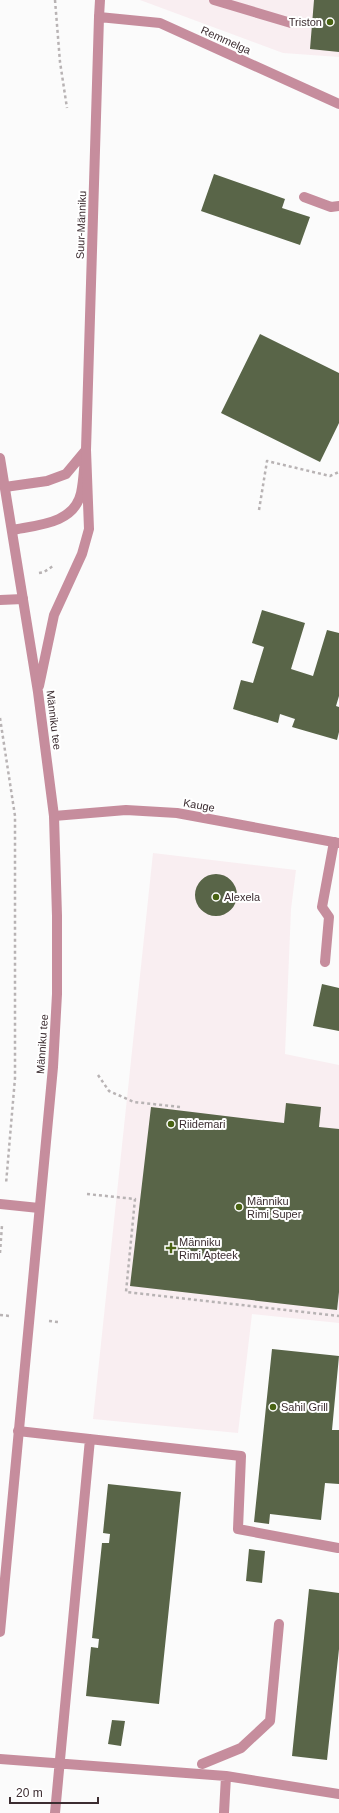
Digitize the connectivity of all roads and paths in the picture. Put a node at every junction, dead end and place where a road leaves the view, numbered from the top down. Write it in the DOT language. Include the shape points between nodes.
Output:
graph roads {
  1 [pos="54,0"];
  2 [pos="100,0"];
  3 [pos="214,0"];
  4 [pos="99,17"];
  5 [pos="291,23"];
  6 [pos="339,104"];
  7 [pos="68,108"];
  8 [pos="304,197"];
  9 [pos="339,206"];
  10 [pos="86,450"];
  11 [pos="0,458"];
  12 [pos="339,472"];
  13 [pos="5,487"];
  14 [pos="259,510"];
  15 [pos="12,530"];
  16 [pos="23,599"];
  17 [pos="0,600"];
  18 [pos="38,692"];
  19 [pos="0,718"];
  20 [pos="54,816"];
  21 [pos="336,842"];
  22 [pos="325,962"];
  23 [pos="98,1075"];
  24 [pos="180,1107"];
  25 [pos="87,1194"];
  26 [pos="2,1204"];
  27 [pos="39,1208"];
  28 [pos="0,1253"];
  29 [pos="339,1316"];
  30 [pos="18,1430"];
  31 [pos="90,1439"];
  32 [pos="338,1548"];
  33 [pos="279,1624"];
  34 [pos="0,1632"];
  35 [pos="0,1759"];
  36 [pos="59,1764"];
  37 [pos="202,1764"];
  38 [pos="226,1776"];
  39 [pos="339,1788"];
  40 [pos="324,1792"];
  41 [pos="339,1794"];
  42 [pos="54,1813"];
  43 [pos="224,1813"];
  1 -- 7 [label="path" via="60,62"];
  2 -- 4 [label="street, Suur-Männiku"];
  3 -- 5 [label="street"];
  4 -- 6 [label="street, Remmelga" via="160,24"];
  4 -- 10 [label="street, Suur-Männiku"];
  8 -- 9 [label="street" via="331,207"];
  10 -- 13 [label="street" via="66,474 47,481"];
  10 -- 15 [label="street, Suur-Männiku" via="81,495 72,512 53,522"];
  10 -- 18 [label="street" via="89,529 79,561 54,615"];
  11 -- 13 [label="street, Männiku tee"];
  12 -- 14 [label="path" via="330,476 267,461"];
  13 -- 15 [label="street, Männiku tee"];
  15 -- 16 [label="street, Männiku tee"];
  16 -- 17 [label="street"];
  16 -- 18 [label="street, Männiku tee"];
  18 -- 20 [label="street, Männiku tee"];
  19 -- 26 [label="path" via="15,816 15,1078"];
  20 -- 21 [label="street, Kauge" via="126,810 177,813"];
  20 -- 27 [label="street, Männiku tee" via="57,994 53,1067"];
  21 -- 22 [label="street" via="322,907 329,917"];
  23 -- 24 [label="path" via="110,1091 134,1102"];
  25 -- 29 [label="path" via="135,1199 126,1292"];
  26 -- 27 [label="street"];
  26 -- 28 [label="path"];
  27 -- 30 [label="street, Männiku tee"];
  30 -- 31 [label="street"];
  30 -- 34 [label="street, Männiku tee"];
  31 -- 32 [label="street" via="241,1456 238,1529"];
  31 -- 36 [label="street"];
  33 -- 37 [label="street" via="270,1721 241,1748"];
  35 -- 36 [label="street"];
  36 -- 38 [label="street"];
  36 -- 42 [label="street"];
  38 -- 40 [label="street"];
  38 -- 43 [label="street"];
  39 -- 40 [label="street"];
  40 -- 41 [label="street"];
}
